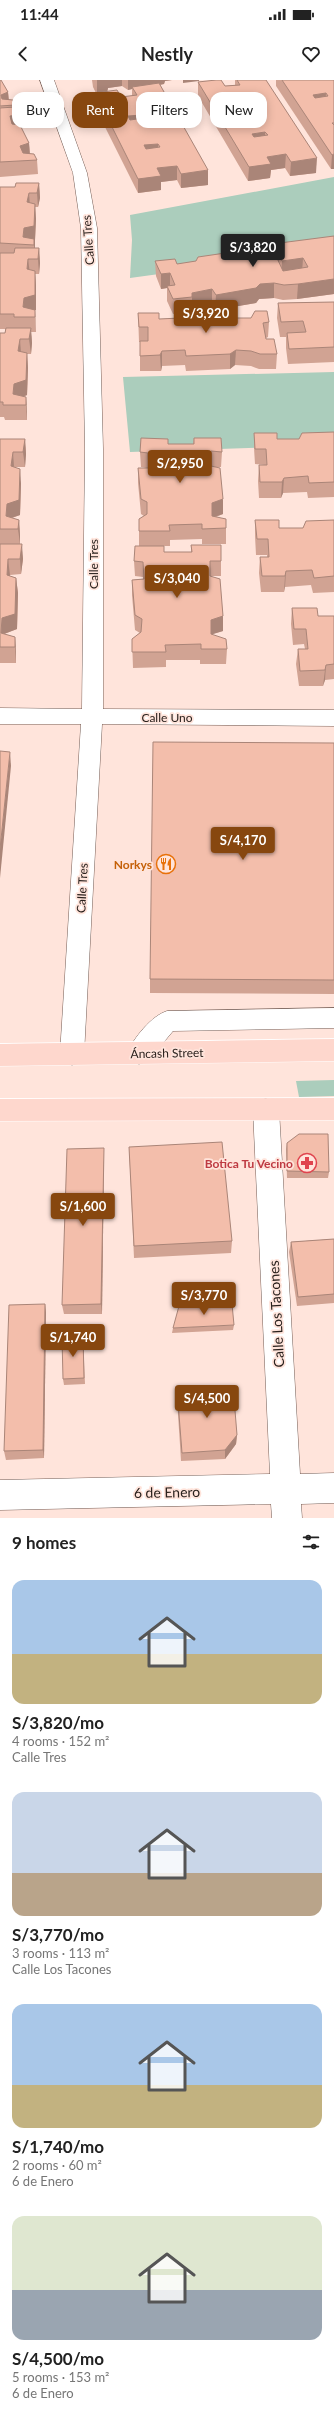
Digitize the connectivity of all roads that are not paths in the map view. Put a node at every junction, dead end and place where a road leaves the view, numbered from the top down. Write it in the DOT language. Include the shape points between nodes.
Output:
graph roads {
  1 [pos="47,80"];
  2 [pos="0,716"];
  3 [pos="92,716"];
  4 [pos="334,718"];
  5 [pos="334,1018"];
  6 [pos="334,1050"];
  7 [pos="2,1053"];
  8 [pos="139,1053"];
  9 [pos="72,1054"];
  10 [pos="334,1109"];
  11 [pos="0,1110"];
  12 [pos="266,1110"];
  13 [pos="334,1488"];
  14 [pos="0,1495"];
  15 [pos="286,1504"];
  1 -- 3 [label="street, Calle Tres" via="80,173 89,228 94,449"];
  2 -- 3 [label="street, Calle Uno"];
  3 -- 4 [label="street, Calle Uno"];
  3 -- 9 [label="street, Calle Tres"];
  5 -- 8 [label="street" via="167,1021"];
  6 -- 8 [label="main road, Áncash Street"];
  7 -- 9 [label="main road, Áncash Street"];
  8 -- 9 [label="main road, Áncash Street"];
  10 -- 12 [label="main road"];
  11 -- 12 [label="main road"];
  12 -- 15 [label="street, Calle Los Tacones"];
  13 -- 15 [label="street, 6 de Enero"];
  14 -- 15 [label="street, 6 de Enero"];
}
